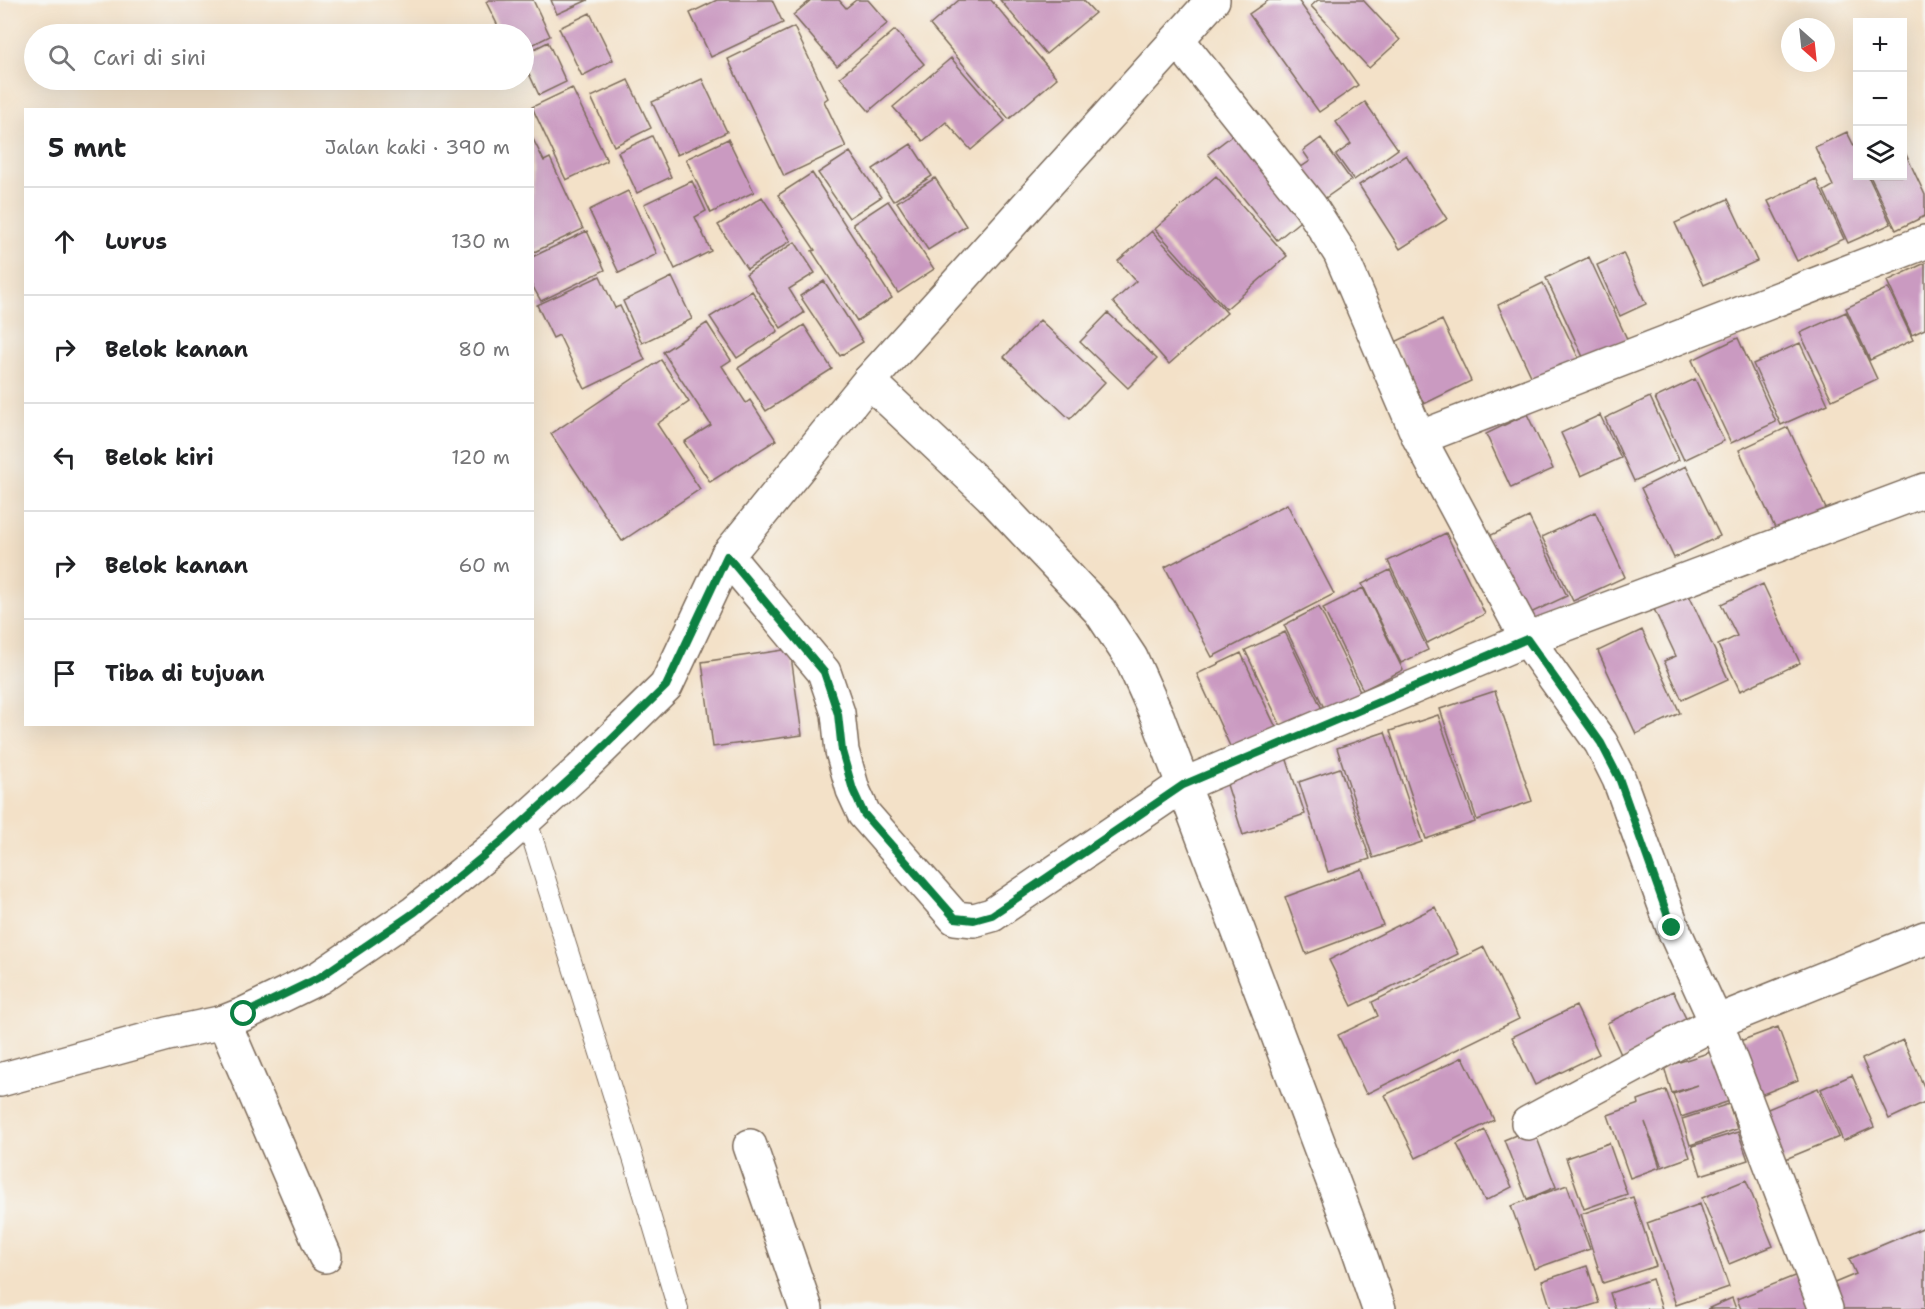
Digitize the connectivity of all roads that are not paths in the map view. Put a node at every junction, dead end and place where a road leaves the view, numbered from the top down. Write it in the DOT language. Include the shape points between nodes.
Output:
graph roads {
  1 [pos="1213,0"];
  2 [pos="1178,40"];
  3 [pos="1925,242"];
  4 [pos="869,381"];
  5 [pos="1419,438"];
  6 [pos="1925,490"];
  7 [pos="727,556"];
  8 [pos="1527,639"];
  9 [pos="1183,785"];
  10 [pos="526,819"];
  11 [pos="1925,938"];
  12 [pos="224,1022"];
  13 [pos="1716,1022"];
  14 [pos="0,1080"];
  15 [pos="1528,1123"];
  16 [pos="750,1146"];
  17 [pos="325,1256"];
  18 [pos="678,1309"];
  19 [pos="806,1309"];
  20 [pos="1379,1309"];
  21 [pos="1826,1309"];
  1 -- 2 [label="street"];
  2 -- 4 [label="street"];
  2 -- 5 [label="street" via="1310,206 1340,253"];
  3 -- 5 [label="street"];
  4 -- 7 [label="street"];
  4 -- 9 [label="street" via="991,496 1100,611 1131,658"];
  5 -- 8 [label="street"];
  6 -- 8 [label="street"];
  7 -- 9 [label="street" via="824,672 838,714 842,751 864,814 955,918 974,920 992,915"];
  7 -- 10 [label="street" via="666,686"];
  8 -- 9 [label="street"];
  8 -- 13 [label="street" via="1601,743 1619,778 1672,928"];
  9 -- 20 [label="street"];
  10 -- 12 [label="street" via="415,912 320,977"];
  10 -- 18 [label="lane"];
  11 -- 13 [label="street"];
  12 -- 14 [label="street"];
  12 -- 17 [label="street"];
  13 -- 15 [label="street"];
  13 -- 21 [label="street"];
  16 -- 19 [label="street"];
}
